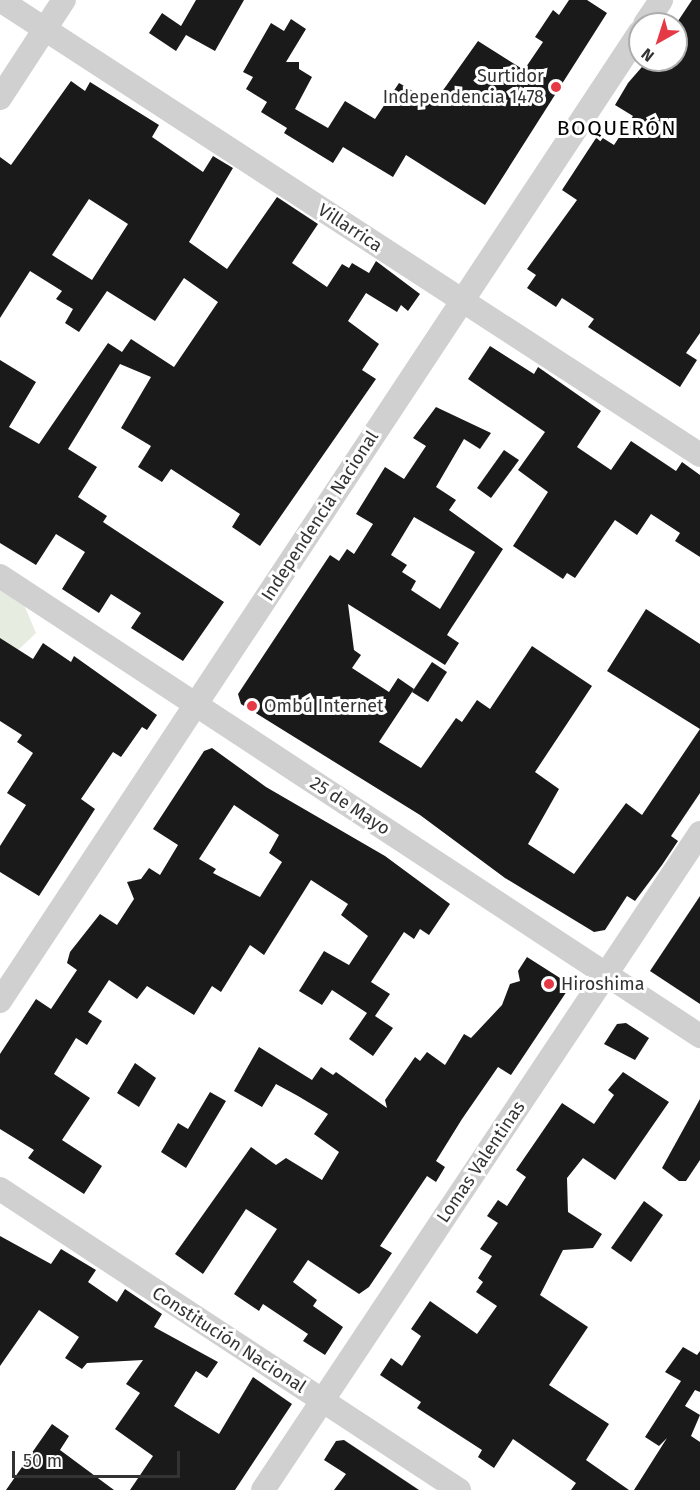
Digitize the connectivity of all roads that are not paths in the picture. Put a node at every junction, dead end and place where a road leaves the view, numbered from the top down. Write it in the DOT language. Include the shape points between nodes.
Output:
graph roads {
  1 [pos="0,0"];
  2 [pos="64,0"];
  3 [pos="45,29"];
  4 [pos="628,50"];
  5 [pos="0,98"];
  6 [pos="462,301"];
  7 [pos="700,455"];
  8 [pos="0,576"];
  9 [pos="196,705"];
  10 [pos="700,833"];
  11 [pos="606,974"];
  12 [pos="0,1001"];
  13 [pos="700,1036"];
  14 [pos="0,1189"];
  15 [pos="322,1401"];
  16 [pos="263,1490"];
  17 [pos="459,1490"];
  1 -- 3 [label="street, Villarrica"];
  2 -- 3 [label="street"];
  3 -- 5 [label="street"];
  3 -- 6 [label="street, Villarrica"];
  4 -- 6 [label="street, Independencia Nacional"];
  6 -- 7 [label="street, Villarrica"];
  6 -- 9 [label="street, Independencia Nacional"];
  8 -- 9 [label="street, 25 de Mayo"];
  9 -- 11 [label="street, 25 de Mayo"];
  9 -- 12 [label="street, Independencia Nacional"];
  10 -- 11 [label="street, Lomas Valentinas"];
  11 -- 13 [label="street, 25 de Mayo"];
  11 -- 15 [label="street, Lomas Valentinas"];
  14 -- 15 [label="street, Constitución Nacional"];
  15 -- 16 [label="street, Lomas Valentinas"];
  15 -- 17 [label="street, Constitución Nacional"];
}
